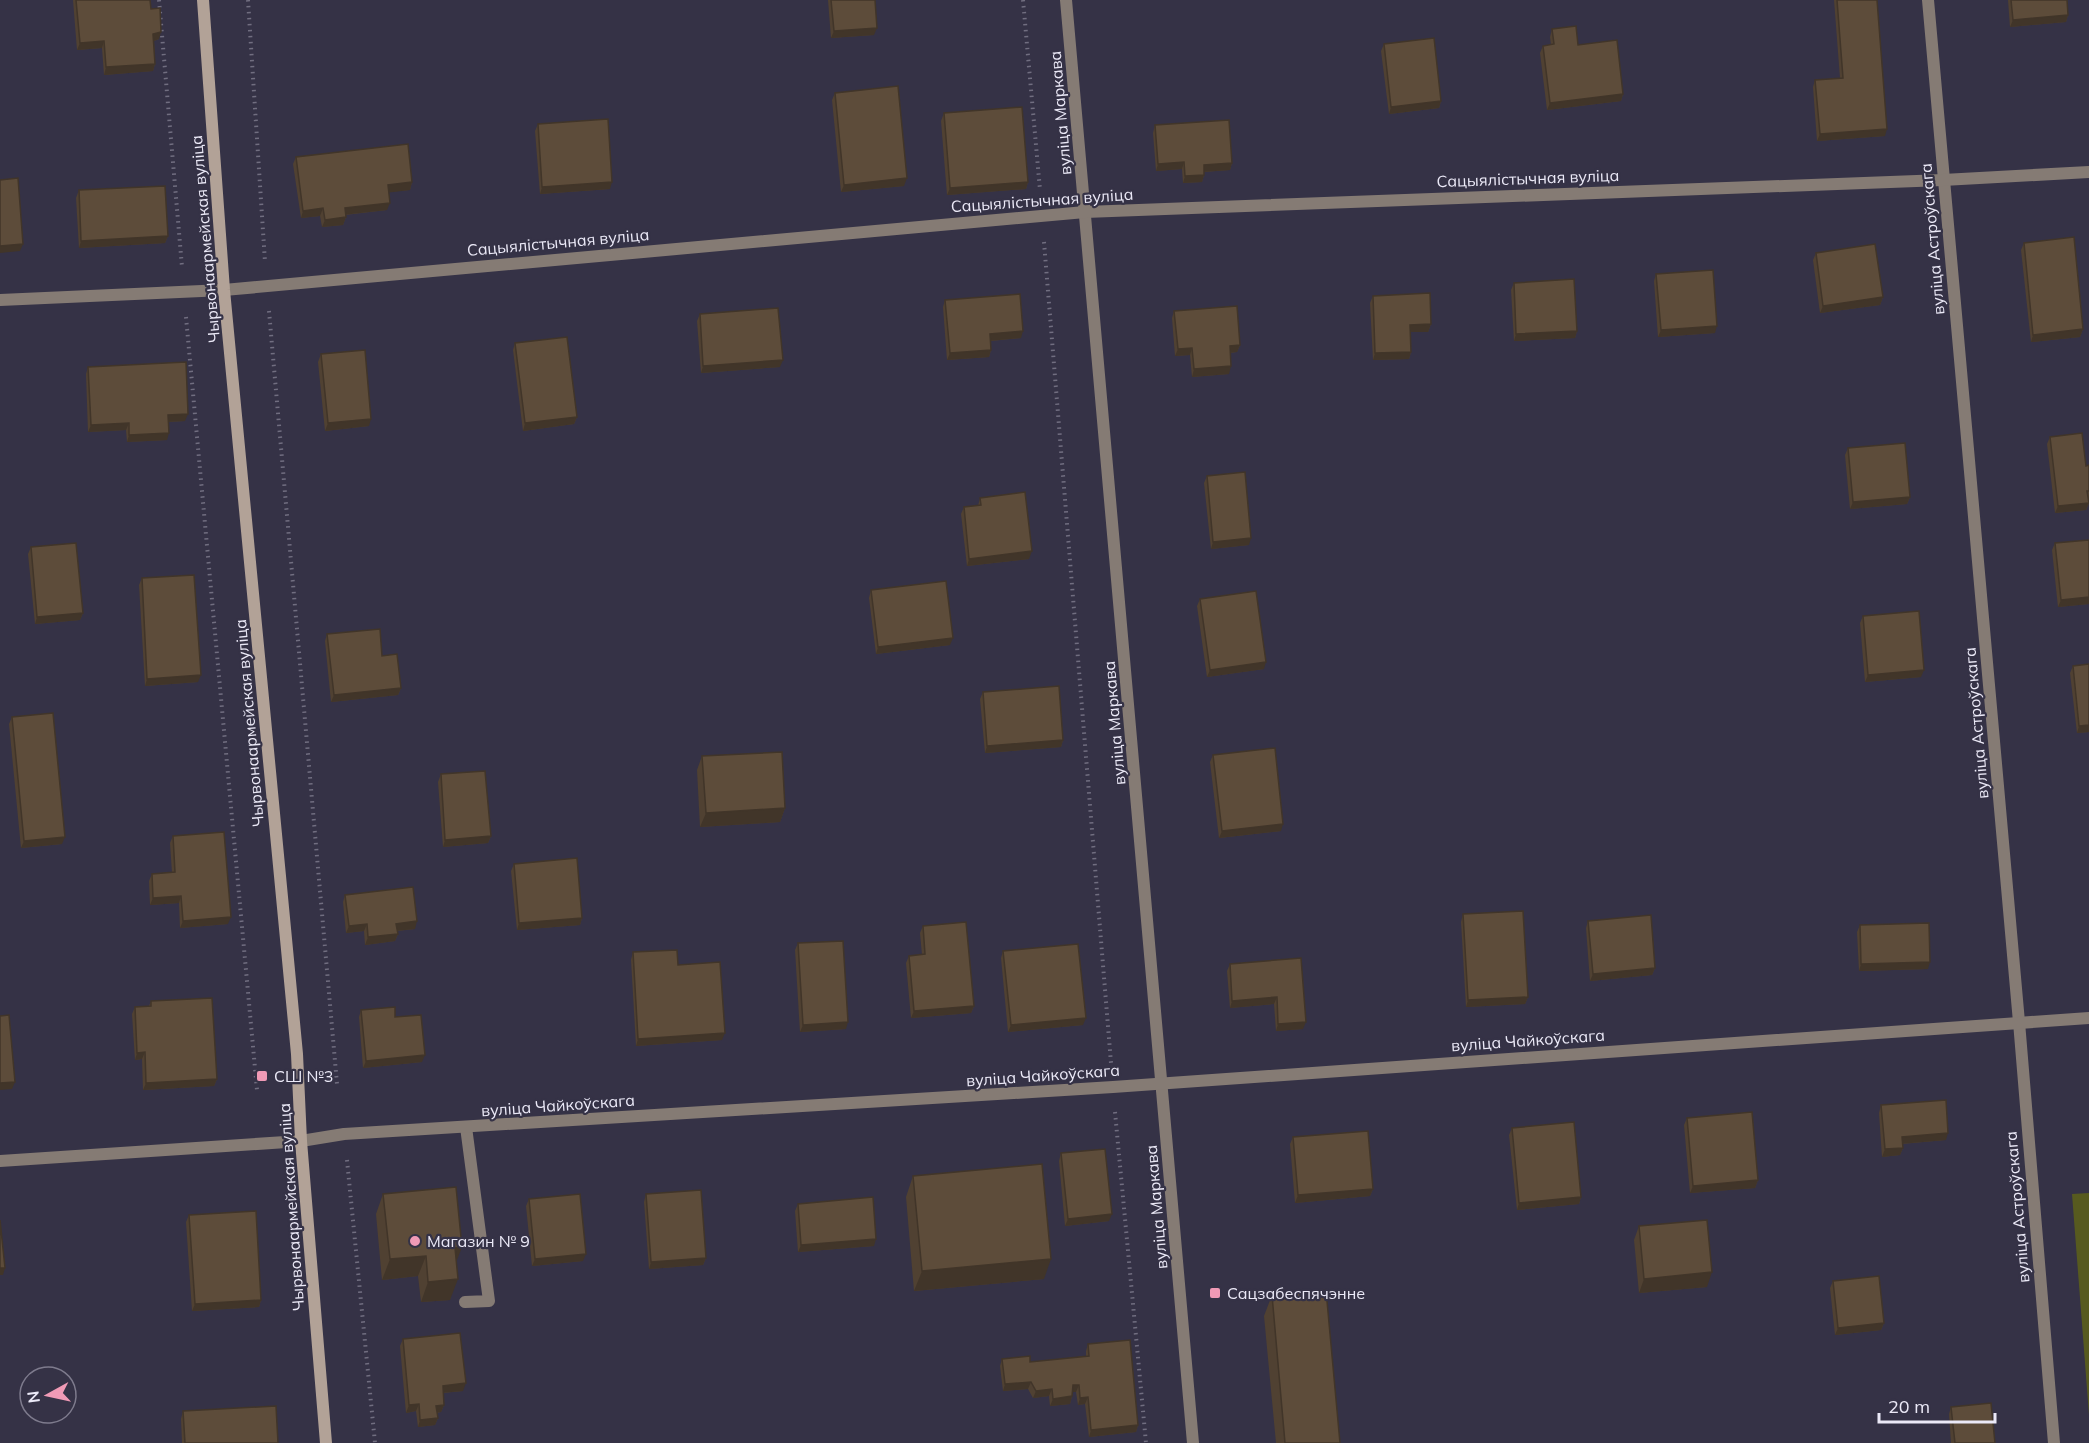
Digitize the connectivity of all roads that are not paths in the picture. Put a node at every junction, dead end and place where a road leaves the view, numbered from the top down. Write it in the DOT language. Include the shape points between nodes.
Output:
graph roads {
  1 [pos="203,0"];
  2 [pos="1066,0"];
  3 [pos="1928,0"];
  4 [pos="2089,172"];
  5 [pos="1943,180"];
  6 [pos="1085,212"];
  7 [pos="224,290"];
  8 [pos="0,300"];
  9 [pos="2089,1018"];
  10 [pos="2019,1022"];
  11 [pos="1162,1083"];
  12 [pos="466,1127"];
  13 [pos="301,1141"];
  14 [pos="0,1161"];
  15 [pos="465,1302"];
  16 [pos="326,1443"];
  17 [pos="1192,1443"];
  18 [pos="2054,1443"];
  1 -- 7 [label="main road, Чырвонаармейская вуліца"];
  2 -- 6 [label="street, вуліца Маркава"];
  3 -- 5 [label="street, вуліца Астроўскага"];
  4 -- 5 [label="street, Сацыялістычная вуліца"];
  5 -- 6 [label="street, Сацыялістычная вуліца"];
  5 -- 10 [label="street, вуліца Астроўскага"];
  6 -- 7 [label="street, Сацыялістычная вуліца"];
  6 -- 11 [label="street, вуліца Маркава"];
  7 -- 8 [label="street, Сацыялістычная вуліца"];
  7 -- 13 [label="main road, Чырвонаармейская вуліца" via="296,1042"];
  9 -- 10 [label="street, вуліца Чайкоўскага"];
  10 -- 11 [label="street, вуліца Чайкоўскага"];
  10 -- 18 [label="street, вуліца Астроўскага"];
  11 -- 12 [label="street, вуліца Чайкоўскага"];
  11 -- 17 [label="street, вуліца Маркава"];
  12 -- 13 [label="street, вуліца Чайкоўскага" via="344,1134"];
  12 -- 15 [label="street" via="489,1301"];
  13 -- 14 [label="street, вуліца Чайкоўскага"];
  13 -- 16 [label="main road, Чырвонаармейская вуліца"];
}
